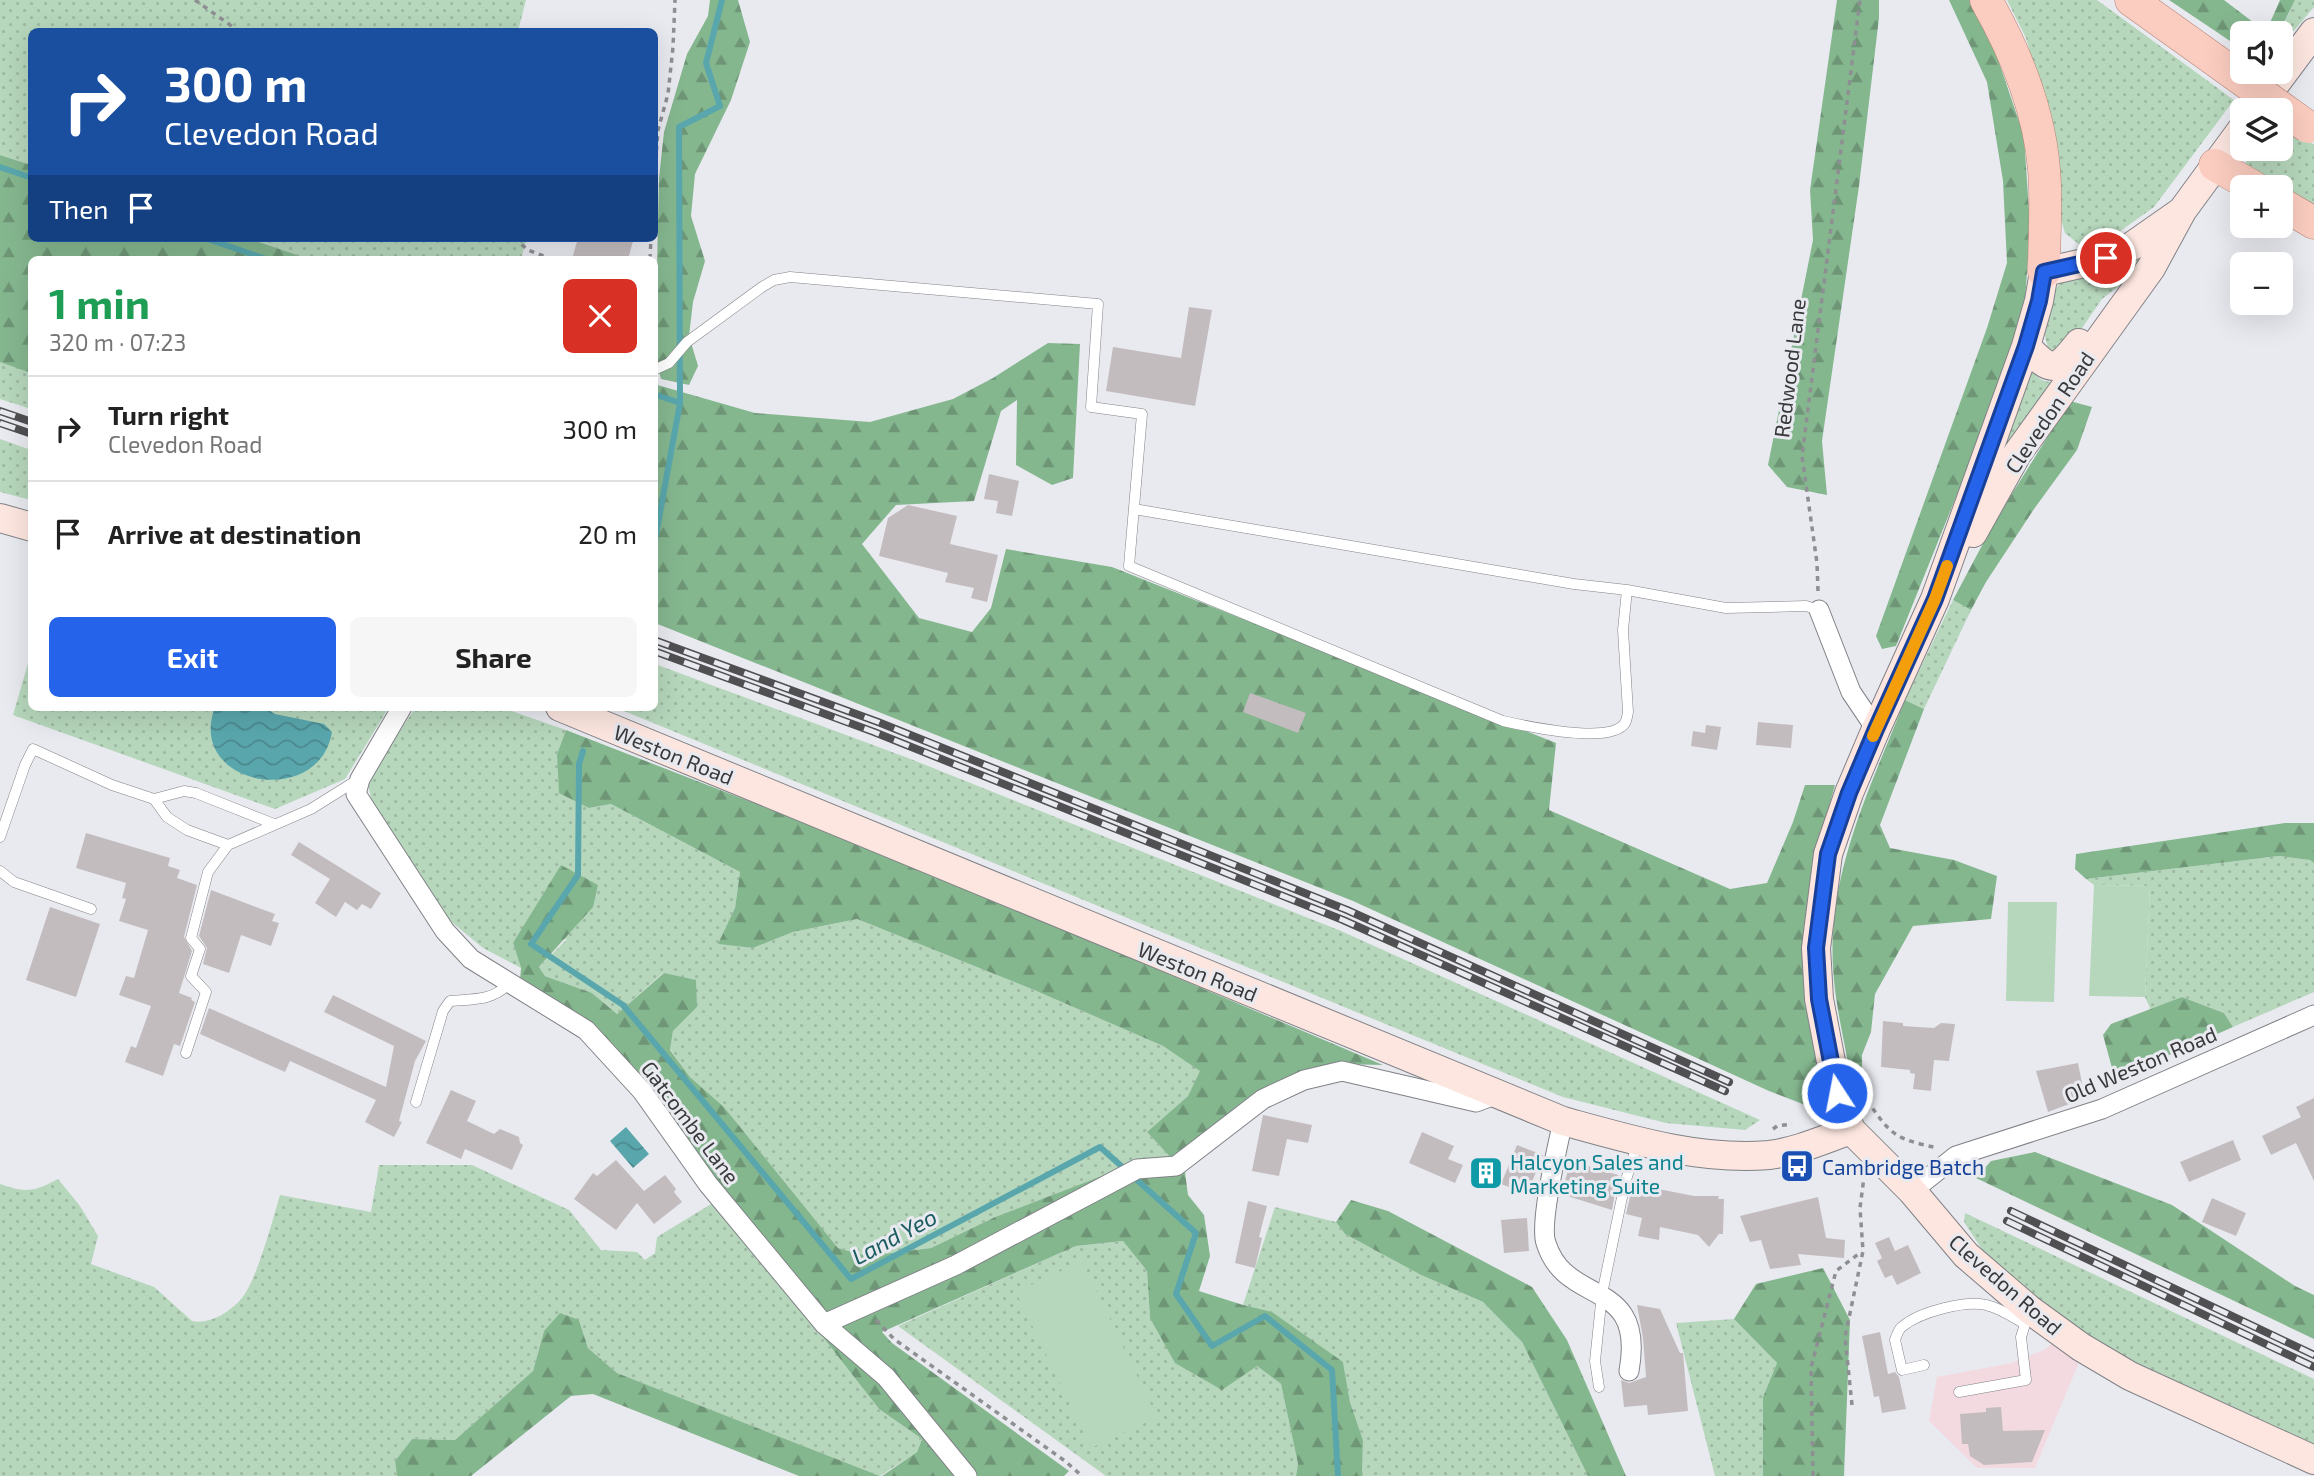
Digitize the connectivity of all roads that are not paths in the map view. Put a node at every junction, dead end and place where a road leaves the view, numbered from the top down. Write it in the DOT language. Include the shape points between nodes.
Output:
graph roads {
  1 [pos="1986,0"];
  2 [pos="2130,0"];
  3 [pos="2314,32"];
  4 [pos="2265,98"];
  5 [pos="2312,129"];
  6 [pos="2230,145"];
  7 [pos="2215,165"];
  8 [pos="2233,175"];
  9 [pos="2182,211"];
  10 [pos="2293,211"];
  11 [pos="2314,223"];
  12 [pos="2151,268"];
  13 [pos="2044,272"];
  14 [pos="2026,346"];
  15 [pos="658,368"];
  16 [pos="1134,509"];
  17 [pos="0,518"];
  18 [pos="28,526"];
  19 [pos="1627,590"];
  20 [pos="1935,599"];
  21 [pos="1819,610"];
  22 [pos="400,711"];
  23 [pos="572,711"];
  24 [pos="1876,729"];
  25 [pos="360,779"];
  26 [pos="154,799"];
  27 [pos="274,824"];
  28 [pos="0,837"];
  29 [pos="228,845"];
  30 [pos="0,871"];
  31 [pos="91,908"];
  32 [pos="509,982"];
  33 [pos="2314,1015"];
  34 [pos="186,1053"];
  35 [pos="1497,1094"];
  36 [pos="416,1102"];
  37 [pos="1563,1121"];
  38 [pos="1851,1130"];
  39 [pos="1638,1141"];
  40 [pos="1912,1191"];
  41 [pos="1602,1294"];
  42 [pos="2027,1317"];
  43 [pos="824,1324"];
  44 [pos="1924,1365"];
  45 [pos="1629,1371"];
  46 [pos="1599,1387"];
  47 [pos="1959,1392"];
  48 [pos="2314,1460"];
  49 [pos="967,1476"];
  1 -- 13 [label="main road" via="2004,32 2036,123 2044,169"];
  2 -- 5 [label="main road, bridge"];
  3 -- 4 [label="main road"];
  6 -- 7 [label="main road, Clevedon Road"];
  7 -- 8 [label="main road"];
  7 -- 9 [label="main road, Clevedon Road"];
  9 -- 12 [label="main road, Clevedon Road"];
  9 -- 13 [label="main road, Clevedon Road" via="2106,258"];
  10 -- 11 [label="main road"];
  12 -- 14 [label="main road, Clevedon Road" via="2106,307 2063,364 2049,367"];
  12 -- 20 [label="main road, Clevedon Road" via="2017,454"];
  13 -- 14 [label="main road, Clevedon Road"];
  14 -- 20 [label="main road, Clevedon Road"];
  15 -- 16 [label="lane" via="762,287 790,277 1098,304 1091,407 1142,414"];
  16 -- 19 [label="lane"];
  16 -- 19 [label="lane" via="1129,566 1503,720 1535,728 1600,733 1625,724"];
  17 -- 18 [label="main road"];
  19 -- 21 [label="lane" via="1726,608"];
  20 -- 24 [label="main road, Clevedon Road"];
  21 -- 24 [label="street" via="1851,692"];
  22 -- 25 [label="street"];
  23 -- 35 [label="main road, Weston Road"];
  24 -- 38 [label="main road, Clevedon Road" via="1828,854 1816,948 1819,999 1837,1093"];
  25 -- 27 [label="lane" via="311,809"];
  25 -- 32 [label="street, Gatcombe Lane" via="356,793 362,804 445,931 471,959"];
  26 -- 27 [label="lane" via="184,791 196,793"];
  26 -- 28 [label="lane" via="33,749"];
  26 -- 29 [label="lane" via="167,817 187,830"];
  27 -- 29 [label="lane"];
  29 -- 34 [label="lane" via="208,872 191,938 200,949 191,976 206,992"];
  30 -- 31 [label="lane" via="14,881"];
  32 -- 36 [label="lane" via="501,992 484,998 450,1000"];
  32 -- 43 [label="street, Gatcombe Lane" via="586,1030 642,1091 708,1184"];
  33 -- 40 [label="street, Old Weston Road" via="2102,1109 1956,1156"];
  35 -- 37 [label="main road, Weston Road"];
  35 -- 43 [label="street" via="1476,1102 1342,1071 1304,1080 1263,1099 1176,1166 1129,1173 956,1265"];
  37 -- 39 [label="main road, Weston Road"];
  37 -- 41 [label="street" via="1545,1242 1559,1266 1578,1284"];
  38 -- 39 [label="main road, Weston Road" via="1769,1155 1710,1154"];
  38 -- 40 [label="main road, Clevedon Road"];
  39 -- 41 [label="lane"];
  40 -- 42 [label="main road, Clevedon Road"];
  41 -- 45 [label="street" via="1618,1306 1630,1327"];
  41 -- 46 [label="lane" via="1595,1361"];
  42 -- 44 [label="lane" via="1984,1304 1967,1304 1903,1325 1895,1340 1902,1370"];
  42 -- 47 [label="lane" via="2021,1337 2026,1380"];
  42 -- 48 [label="main road, Clevedon Road" via="2130,1376"];
  43 -- 49 [label="street, Gatcombe Lane" via="886,1377"];
}
